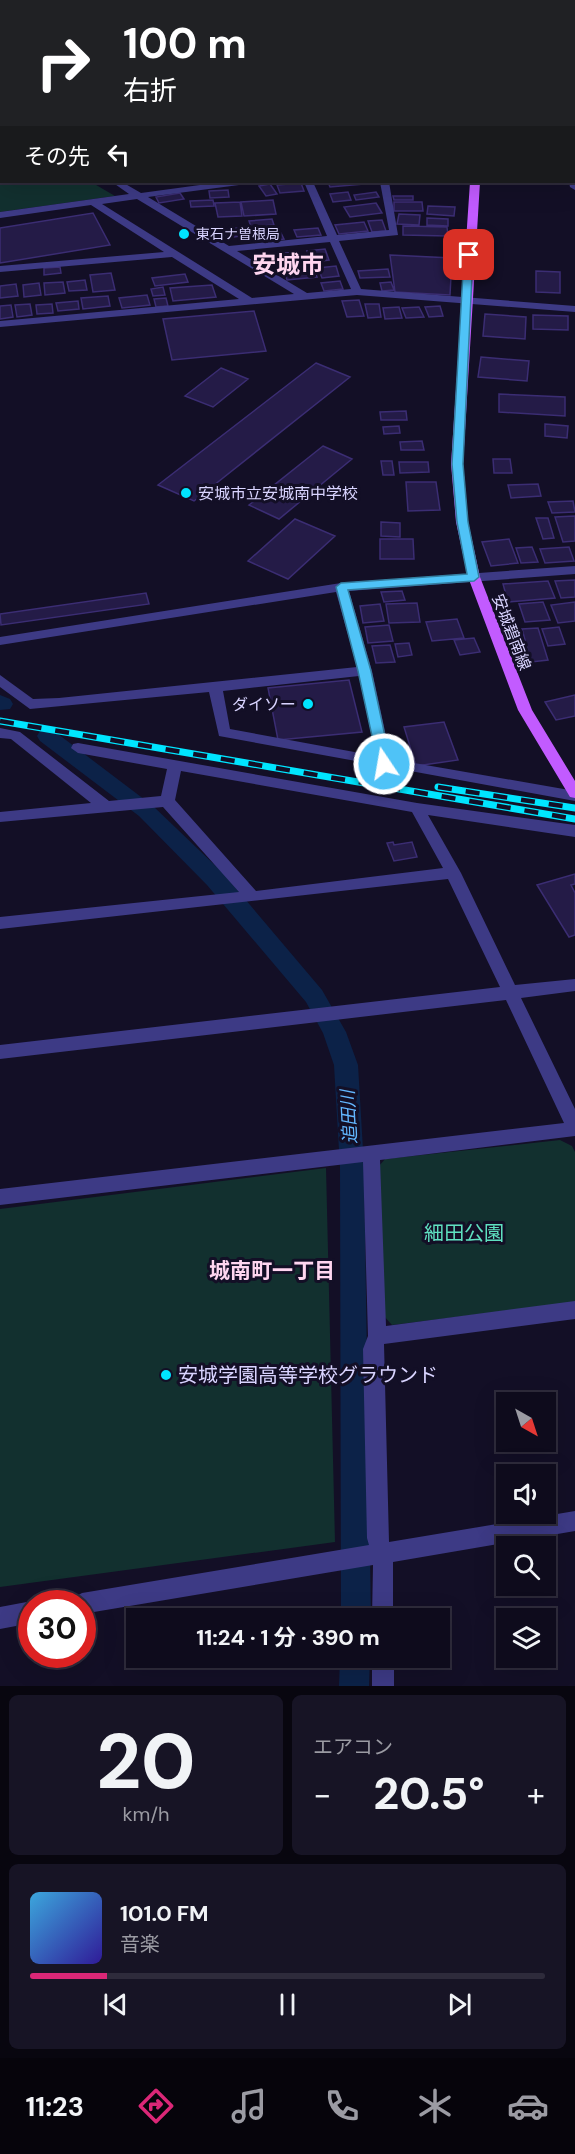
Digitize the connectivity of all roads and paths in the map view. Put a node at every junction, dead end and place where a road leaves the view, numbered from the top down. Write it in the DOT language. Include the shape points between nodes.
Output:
graph roads {
  1 [pos="118,183"];
  2 [pos="231,183"];
  3 [pos="308,183"];
  4 [pos="385,183"];
  5 [pos="475,183"];
  6 [pos="138,195"];
  7 [pos="92,202"];
  8 [pos="0,215"];
  9 [pos="335,238"];
  10 [pos="227,249"];
  11 [pos="174,254"];
  12 [pos="0,269"];
  13 [pos="357,292"];
  14 [pos="306,297"];
  15 [pos="467,300"];
  16 [pos="249,301"];
  17 [pos="575,309"];
  18 [pos="0,324"];
  19 [pos="575,570"];
  20 [pos="474,577"];
  21 [pos="341,587"];
  22 [pos="0,640"];
  23 [pos="364,671"];
  24 [pos="0,680"];
  25 [pos="215,687"];
  26 [pos="0,733"];
  27 [pos="78,748"];
  28 [pos="384,764"];
  29 [pos="175,765"];
  30 [pos="575,794"];
  31 [pos="167,801"];
  32 [pos="106,807"];
  33 [pos="417,808"];
  34 [pos="0,818"];
  35 [pos="575,831"];
  36 [pos="453,873"];
  37 [pos="246,898"];
  38 [pos="0,922"];
  39 [pos="575,985"];
  40 [pos="509,992"];
  41 [pos="0,1052"];
  42 [pos="575,1128"];
  43 [pos="366,1153"];
  44 [pos="0,1197"];
  45 [pos="575,1310"];
  46 [pos="377,1336"];
  47 [pos="575,1521"];
  48 [pos="375,1556"];
  49 [pos="96,1602"];
  50 [pos="382,1608"];
  51 [pos="18,1615"];
  52 [pos="0,1618"];
  53 [pos="383,1668"];
  54 [pos="382,1686"];
  1 -- 6 [label="street"];
  2 -- 6 [label="street"];
  3 -- 9 [label="street"];
  4 -- 9 [label="street" via="394,233"];
  5 -- 15 [label="main road, 安城碧南線"];
  6 -- 7 [label="street"];
  6 -- 10 [label="street"];
  7 -- 8 [label="street"];
  7 -- 11 [label="street"];
  9 -- 10 [label="street"];
  9 -- 13 [label="street"];
  10 -- 14 [label="street"];
  11 -- 12 [label="street"];
  11 -- 16 [label="street"];
  13 -- 14 [label="street"];
  13 -- 15 [label="street"];
  14 -- 16 [label="street"];
  15 -- 17 [label="street"];
  15 -- 20 [label="main road, 安城碧南線" via="457,464 462,522"];
  16 -- 18 [label="street"];
  19 -- 20 [label="street"];
  20 -- 21 [label="street"];
  20 -- 30 [label="main road, 安城碧南線" via="525,710"];
  21 -- 22 [label="street"];
  21 -- 23 [label="street"];
  23 -- 25 [label="street"];
  23 -- 28 [label="street"];
  24 -- 25 [label="street" via="30,704"];
  25 -- 28 [label="street" via="224,733"];
  26 -- 32 [label="street" via="15,735"];
  27 -- 29 [label="street"];
  28 -- 30 [label="street"];
  29 -- 31 [label="street"];
  29 -- 33 [label="street"];
  31 -- 32 [label="street"];
  31 -- 37 [label="street"];
  32 -- 34 [label="street"];
  33 -- 35 [label="street"];
  33 -- 36 [label="street"];
  36 -- 37 [label="street"];
  36 -- 40 [label="street"];
  37 -- 38 [label="street"];
  39 -- 40 [label="street"];
  40 -- 41 [label="street"];
  40 -- 42 [label="street"];
  42 -- 43 [label="street"];
  43 -- 44 [label="street"];
  43 -- 46 [label="street"];
  45 -- 46 [label="street"];
  46 -- 48 [label="street" via="373,1349"];
  47 -- 48 [label="street"];
  48 -- 49 [label="street"];
  48 -- 50 [label="street"];
  51 -- 52 [label="street"];
  53 -- 54 [label="street"];
}
